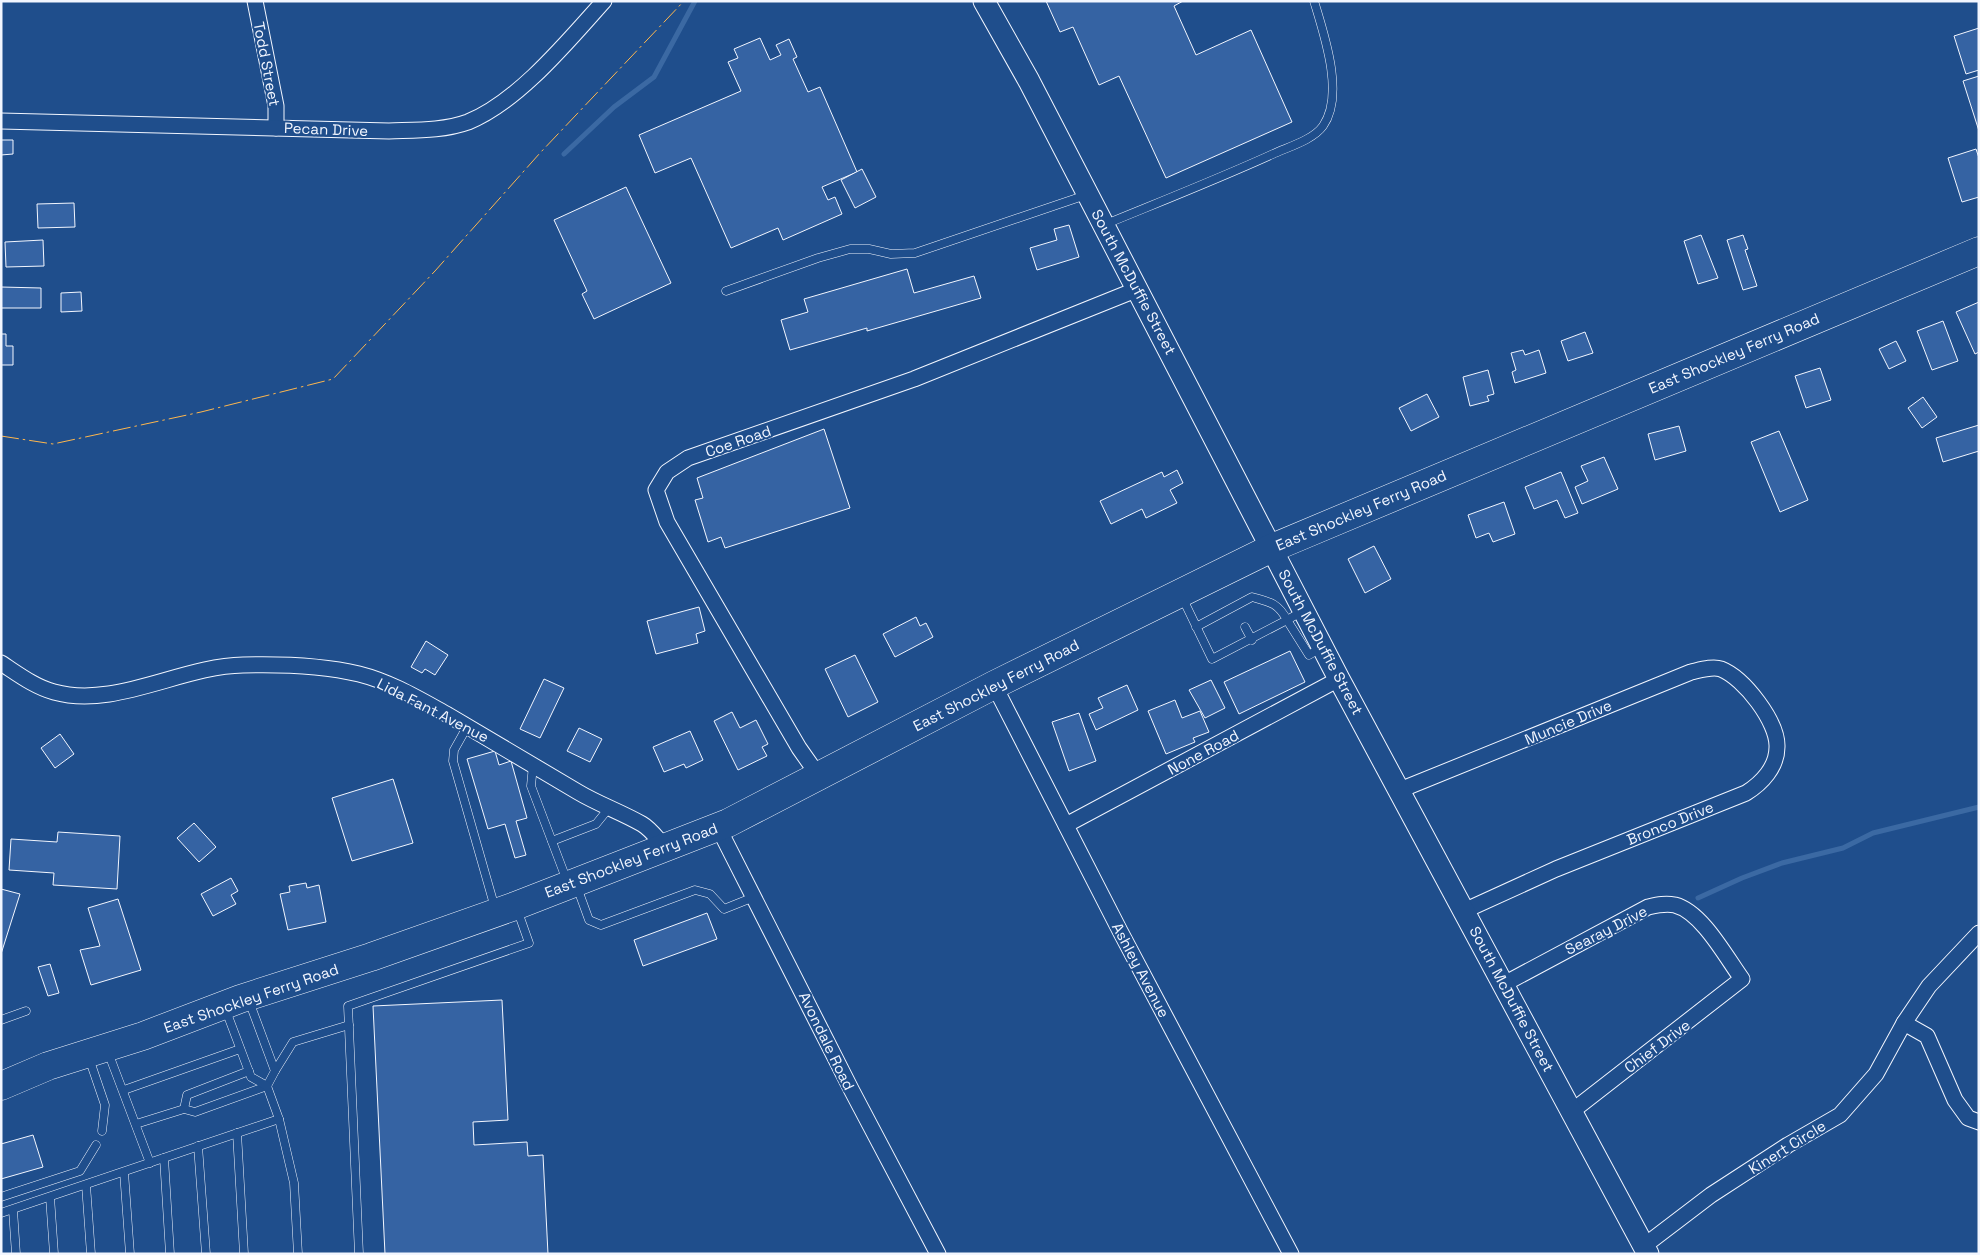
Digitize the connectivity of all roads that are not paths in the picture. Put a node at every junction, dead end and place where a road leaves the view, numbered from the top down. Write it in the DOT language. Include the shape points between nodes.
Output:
graph roads {
  1 [pos="255,1"];
  2 [pos="604,1"];
  3 [pos="984,1"];
  4 [pos="1314,1"];
  5 [pos="1,121"];
  6 [pos="276,128"];
  7 [pos="1088,194"];
  8 [pos="1104,225"];
  9 [pos="1979,252"];
  10 [pos="1138,289"];
  11 [pos="726,292"];
  12 [pos="1272,548"];
  13 [pos="1180,593"];
  14 [pos="1296,615"];
  15 [pos="1196,627"];
  16 [pos="1246,628"];
  17 [pos="1252,640"];
  18 [pos="1,664"];
  19 [pos="1339,678"];
  20 [pos="1737,678"];
  21 [pos="994,685"];
  22 [pos="467,726"];
  23 [pos="533,765"];
  24 [pos="818,775"];
  25 [pos="1400,790"];
  26 [pos="609,808"];
  27 [pos="1066,825"];
  28 [pos="718,827"];
  29 [pos="552,841"];
  30 [pos="666,848"];
  31 [pos="572,884"];
  32 [pos="754,897"];
  33 [pos="506,909"];
  34 [pos="1466,910"];
  35 [pos="1979,933"];
  36 [pos="1742,979"];
  37 [pos="1504,984"];
  38 [pos="236,1001"];
  39 [pos="26,1011"];
  40 [pos="1,1020"];
  41 [pos="1904,1023"];
  42 [pos="349,1025"];
  43 [pos="240,1048"];
  44 [pos="97,1051"];
  45 [pos="248,1071"];
  46 [pos="275,1071"];
  47 [pos="1,1086"];
  48 [pos="267,1086"];
  49 [pos="124,1090"];
  50 [pos="184,1109"];
  51 [pos="1571,1112"];
  52 [pos="279,1119"];
  53 [pos="1979,1122"];
  54 [pos="136,1124"];
  55 [pos="102,1131"];
  56 [pos="237,1133"];
  57 [pos="96,1144"];
  58 [pos="198,1146"];
  59 [pos="164,1158"];
  60 [pos="150,1163"];
  61 [pos="124,1172"];
  62 [pos="86,1185"];
  63 [pos="1,1197"];
  64 [pos="50,1197"];
  65 [pos="12,1210"];
  66 [pos="1,1213"];
  67 [pos="1646,1250"];
  68 [pos="16,1254"];
  69 [pos="54,1254"];
  70 [pos="91,1254"];
  71 [pos="130,1254"];
  72 [pos="170,1254"];
  73 [pos="206,1254"];
  74 [pos="244,1254"];
  75 [pos="298,1254"];
  76 [pos="359,1254"];
  77 [pos="938,1254"];
  78 [pos="1291,1254"];
  1 -- 6 [label="street, Todd Street" via="276,106"];
  2 -- 6 [label="street, Pecan Drive" via="570,39 501,104 467,122 442,128 389,131"];
  3 -- 7 [label="street, South McDuffie Street"];
  4 -- 8 [label="lane" via="1332,73 1331,106 1322,127 1305,139 1221,178"];
  5 -- 6 [label="street, Pecan Drive"];
  7 -- 8 [label="street, South McDuffie Street"];
  7 -- 11 [label="lane" via="914,252 891,254 869,249 850,250 818,258"];
  8 -- 10 [label="street, South McDuffie Street"];
  9 -- 12 [label="highway, East Shockley Ferry Road"];
  10 -- 12 [label="street, South McDuffie Street"];
  10 -- 24 [label="street, Coe Road" via="914,379 688,458 667,472 656,490 667,522"];
  12 -- 13 [label="highway, East Shockley Ferry Road"];
  12 -- 14 [label="street, South McDuffie Street"];
  13 -- 15 [label="lane"];
  13 -- 21 [label="highway, East Shockley Ferry Road"];
  14 -- 15 [label="lane" via="1252,597 1235,609"];
  14 -- 17 [label="lane"];
  14 -- 19 [label="street, South McDuffie Street" via="1323,646"];
  15 -- 17 [label="lane" via="1212,659"];
  16 -- 17 [label="lane"];
  18 -- 22 [label="street, Lida Fant Avenue" via="53,692 74,696 146,686 183,674 221,667 280,665 328,668 392,685"];
  19 -- 25 [label="street, South McDuffie Street"];
  19 -- 27 [label="street, None Road"];
  20 -- 25 [label="street, Muncie Drive" via="1720,668 1691,672"];
  20 -- 34 [label="street, Bronco Drive" via="1757,700 1774,733 1777,748 1769,773 1759,785"];
  21 -- 24 [label="highway, East Shockley Ferry Road"];
  21 -- 27 [label="street, Ashley Avenue"];
  22 -- 23 [label="street, Lida Fant Avenue"];
  22 -- 33 [label="lane" via="454,750 453,760"];
  23 -- 26 [label="street, Lida Fant Avenue"];
  23 -- 29 [label="lane" via="531,786"];
  24 -- 28 [label="highway, East Shockley Ferry Road"];
  25 -- 34 [label="street, South McDuffie Street"];
  26 -- 29 [label="lane" via="596,824"];
  26 -- 30 [label="street, Lida Fant Avenue" via="643,824"];
  27 -- 78 [label="street, Ashley Avenue"];
  28 -- 30 [label="highway, East Shockley Ferry Road"];
  28 -- 32 [label="street, Avondale Road"];
  29 -- 31 [label="lane"];
  30 -- 31 [label="highway, East Shockley Ferry Road"];
  31 -- 32 [label="lane" via="589,920 601,925 695,890 710,894 724,909"];
  31 -- 33 [label="highway, East Shockley Ferry Road"];
  32 -- 77 [label="street, Avondale Road"];
  33 -- 38 [label="highway, East Shockley Ferry Road"];
  33 -- 42 [label="lane" via="529,943 348,1006"];
  34 -- 37 [label="street, South McDuffie Street"];
  35 -- 41 [label="street, Kinert Circle" via="1929,986"];
  36 -- 37 [label="street, Searay Drive" via="1700,921 1676,905 1663,904 1648,907"];
  36 -- 51 [label="street, Chief Drive"];
  37 -- 51 [label="street, South McDuffie Street"];
  38 -- 43 [label="lane"];
  38 -- 44 [label="highway, East Shockley Ferry Road"];
  38 -- 46 [label="lane"];
  39 -- 40 [label="lane"];
  41 -- 53 [label="street" via="1927,1036 1955,1100 1968,1118"];
  41 -- 67 [label="street, Kinert Circle" via="1876,1074 1840,1115 1711,1195"];
  42 -- 46 [label="lane" via="293,1042"];
  42 -- 76 [label="lane"];
  43 -- 45 [label="lane"];
  43 -- 49 [label="lane"];
  44 -- 47 [label="highway, East Shockley Ferry Road" via="48,1066"];
  44 -- 49 [label="lane"];
  44 -- 55 [label="lane" via="105,1105"];
  45 -- 48 [label="lane" via="251,1077"];
  45 -- 50 [label="lane" via="187,1095"];
  46 -- 48 [label="lane"];
  48 -- 50 [label="lane" via="195,1112"];
  48 -- 52 [label="lane"];
  49 -- 54 [label="lane"];
  50 -- 54 [label="lane"];
  51 -- 67 [label="street, South McDuffie Street"];
  52 -- 56 [label="lane"];
  52 -- 75 [label="lane" via="294,1183"];
  54 -- 60 [label="lane"];
  56 -- 58 [label="lane"];
  56 -- 74 [label="lane"];
  57 -- 63 [label="lane" via="80,1171"];
  58 -- 59 [label="lane"];
  58 -- 73 [label="lane"];
  59 -- 60 [label="lane"];
  59 -- 72 [label="lane"];
  60 -- 61 [label="lane"];
  61 -- 62 [label="lane"];
  61 -- 71 [label="lane"];
  62 -- 64 [label="lane"];
  62 -- 70 [label="lane"];
  64 -- 65 [label="lane"];
  64 -- 69 [label="lane"];
  65 -- 66 [label="lane"];
  65 -- 68 [label="lane"];
}
